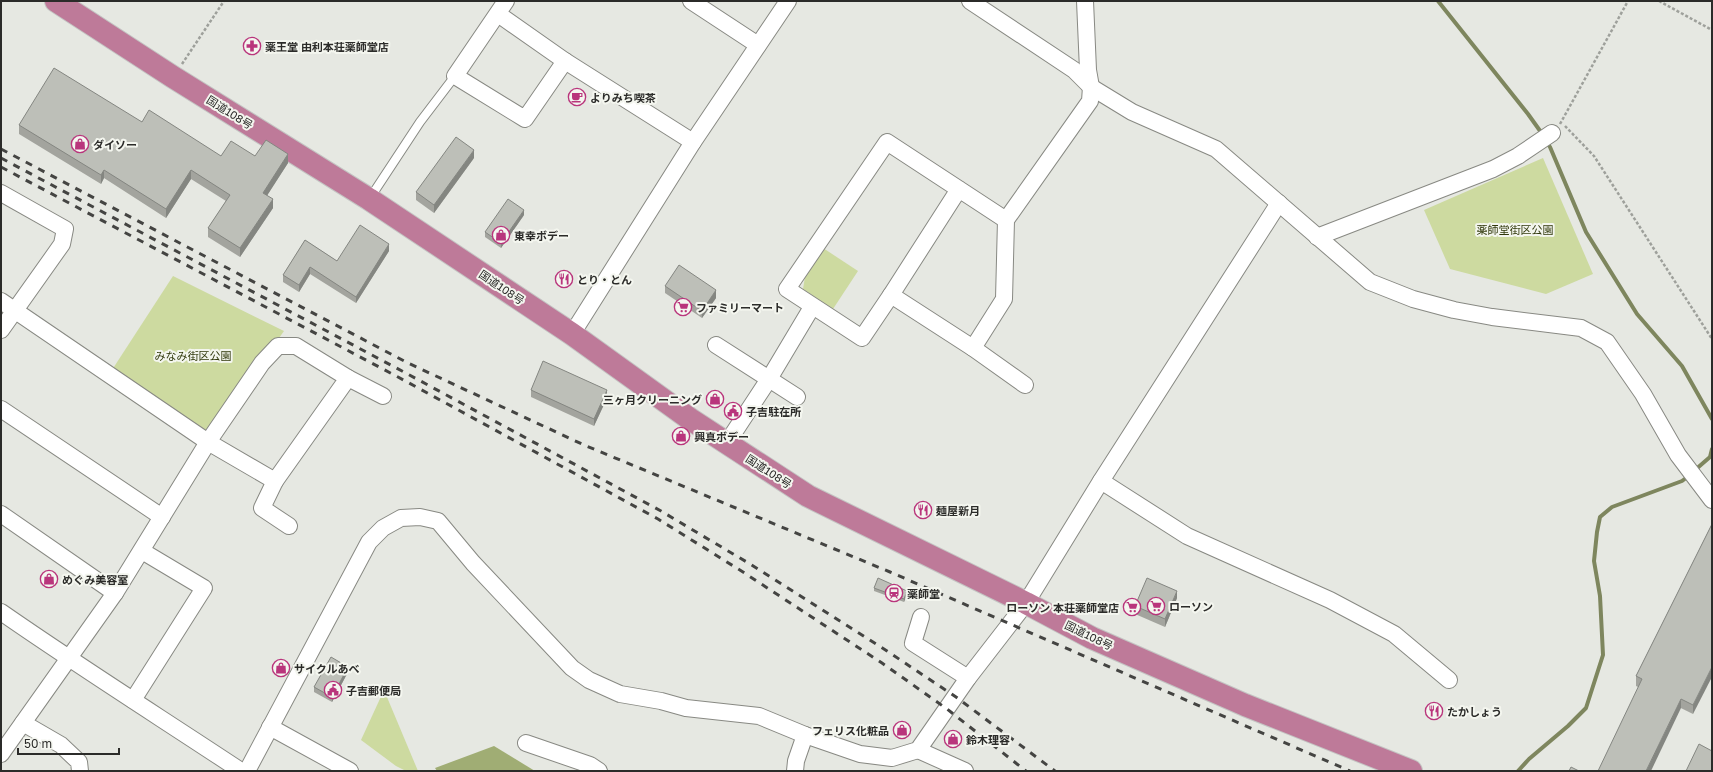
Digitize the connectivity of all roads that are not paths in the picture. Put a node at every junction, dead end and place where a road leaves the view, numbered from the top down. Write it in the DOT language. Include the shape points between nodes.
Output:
graph roads {
  1 [pos="56,1"];
  2 [pos="691,1"];
  3 [pos="788,1"];
  4 [pos="970,1"];
  5 [pos="1085,1"];
  6 [pos="502,7"];
  7 [pos="758,45"];
  8 [pos="565,61"];
  9 [pos="455,76"];
  10 [pos="1092,87"];
  11 [pos="1552,133"];
  12 [pos="693,142"];
  13 [pos="959,189"];
  14 [pos="1,193"];
  15 [pos="369,199"];
  16 [pos="1278,203"];
  17 [pos="1006,220"];
  18 [pos="1317,238"];
  19 [pos="891,295"];
  20 [pos="1,301"];
  21 [pos="812,306"];
  22 [pos="15,310"];
  23 [pos="1,330"];
  24 [pos="572,334"];
  25 [pos="716,345"];
  26 [pos="973,348"];
  27 [pos="348,378"];
  28 [pos="769,379"];
  29 [pos="1025,385"];
  30 [pos="383,396"];
  31 [pos="797,397"];
  32 [pos="1,409"];
  33 [pos="208,442"];
  34 [pos="727,443"];
  35 [pos="275,481"];
  36 [pos="1101,481"];
  37 [pos="1711,499"];
  38 [pos="1,514"];
  39 [pos="162,516"];
  40 [pos="289,526"];
  41 [pos="142,550"];
  42 [pos="115,593"];
  43 [pos="1026,603"];
  44 [pos="1,612"];
  45 [pos="921,617"];
  46 [pos="68,659"];
  47 [pos="968,678"];
  48 [pos="1449,680"];
  49 [pos="133,700"];
  50 [pos="23,723"];
  51 [pos="270,727"];
  52 [pos="805,736"];
  53 [pos="526,743"];
  54 [pos="918,750"];
  55 [pos="1,754"];
  56 [pos="80,771"];
  57 [pos="241,771"];
  58 [pos="247,771"];
  59 [pos="350,771"];
  60 [pos="599,771"];
  61 [pos="796,771"];
  62 [pos="965,771"];
  63 [pos="1411,771"];
  1 -- 15 [label="highway, 国道108号"];
  2 -- 7 [label="street"];
  3 -- 7 [label="street"];
  4 -- 10 [label="street" via="1074,70"];
  5 -- 10 [label="street" via="1088,70"];
  6 -- 8 [label="street"];
  6 -- 9 [label="street"];
  7 -- 12 [label="street"];
  8 -- 9 [label="street" via="525,119"];
  8 -- 12 [label="street"];
  9 -- 15 [label="lane" via="420,122"];
  10 -- 16 [label="street" via="1132,112 1216,149"];
  10 -- 17 [label="street" via="1090,101"];
  11 -- 18 [label="street" via="1494,169"];
  12 -- 24 [label="street"];
  13 -- 17 [label="street"];
  13 -- 19 [label="street"];
  13 -- 21 [label="street" via="888,142 787,290"];
  14 -- 22 [label="street" via="65,229 62,244"];
  15 -- 24 [label="highway, 国道108号"];
  16 -- 18 [label="street"];
  16 -- 36 [label="street"];
  17 -- 26 [label="street" via="1004,299"];
  18 -- 37 [label="street" via="1370,282 1413,299 1492,317 1581,328 1607,342 1643,394 1678,455"];
  19 -- 21 [label="street" via="862,338"];
  19 -- 26 [label="street"];
  20 -- 22 [label="street"];
  21 -- 28 [label="street"];
  22 -- 23 [label="street"];
  22 -- 33 [label="street"];
  24 -- 34 [label="highway, 国道108号"];
  25 -- 28 [label="street"];
  26 -- 29 [label="street"];
  27 -- 30 [label="street"];
  27 -- 33 [label="street" via="296,346 278,346 262,363"];
  27 -- 35 [label="street"];
  28 -- 31 [label="street"];
  28 -- 34 [label="street"];
  32 -- 39 [label="street"];
  33 -- 35 [label="street"];
  33 -- 39 [label="street"];
  34 -- 43 [label="highway, 国道108号" via="808,496"];
  35 -- 40 [label="street" via="262,508"];
  36 -- 43 [label="street"];
  36 -- 48 [label="street" via="1187,536 1330,600 1394,634"];
  38 -- 42 [label="street"];
  39 -- 41 [label="street"];
  41 -- 42 [label="street"];
  41 -- 49 [label="street" via="204,588"];
  42 -- 46 [label="street"];
  43 -- 47 [label="street"];
  43 -- 63 [label="highway, 国道108号" via="1092,638 1245,706"];
  44 -- 46 [label="street"];
  45 -- 47 [label="street" via="913,643"];
  46 -- 49 [label="street"];
  46 -- 50 [label="street"];
  47 -- 54 [label="street"];
  49 -- 57 [label="street"];
  50 -- 55 [label="street"];
  50 -- 56 [label="street" via="62,745 79,762"];
  51 -- 52 [label="street" via="369,542 383,528 401,518 420,517 438,521 473,563 572,668 589,680 620,694 686,708 759,716"];
  51 -- 58 [label="street"];
  51 -- 59 [label="street"];
  52 -- 54 [label="street" via="860,754 892,758"];
  52 -- 61 [label="street" via="796,761"];
  53 -- 60 [label="street" via="590,765"];
  54 -- 62 [label="street"];
}
